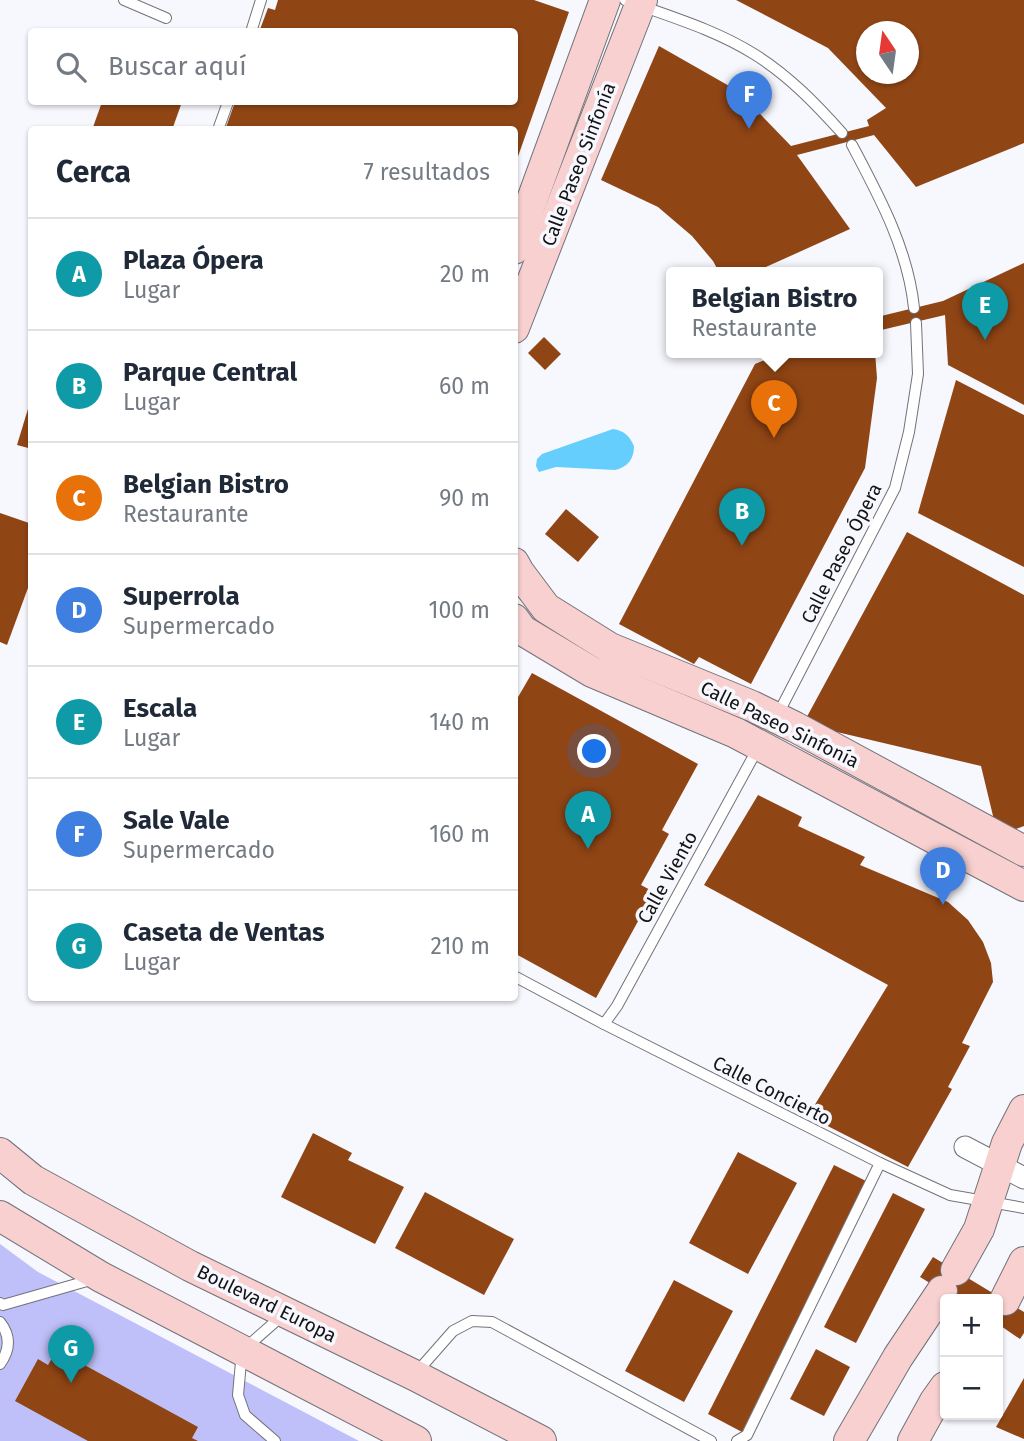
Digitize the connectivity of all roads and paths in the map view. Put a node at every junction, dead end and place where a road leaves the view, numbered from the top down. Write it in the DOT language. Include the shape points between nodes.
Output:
graph roads {
  1 [pos="124,0"];
  2 [pos="261,0"];
  3 [pos="605,0"];
  4 [pos="635,2"];
  5 [pos="166,18"];
  6 [pos="252,28"];
  7 [pos="227,105"];
  8 [pos="219,126"];
  9 [pos="842,133"];
  10 [pos="852,145"];
  11 [pos="518,237"];
  12 [pos="914,307"];
  13 [pos="518,317"];
  14 [pos="916,323"];
  15 [pos="518,570"];
  16 [pos="528,622"];
  17 [pos="767,732"];
  18 [pos="1024,851"];
  19 [pos="1024,886"];
  20 [pos="518,978"];
  21 [pos="604,1024"];
  22 [pos="1024,1110"];
  23 [pos="965,1147"];
  24 [pos="0,1153"];
  25 [pos="880,1163"];
  26 [pos="1012,1172"];
  27 [pos="988,1200"];
  28 [pos="1024,1208"];
  29 [pos="0,1216"];
  30 [pos="1024,1262"];
  31 [pos="101,1277"];
  32 [pos="1005,1300"];
  33 [pos="1,1306"];
  34 [pos="286,1313"];
  35 [pos="0,1322"];
  36 [pos="242,1351"];
  37 [pos="0,1364"];
  38 [pos="414,1375"];
  39 [pos="940,1395"];
  40 [pos="275,1441"];
  41 [pos="416,1441"];
  42 [pos="541,1441"];
  43 [pos="711,1441"];
  44 [pos="737,1441"];
  45 [pos="849,1441"];
  46 [pos="913,1441"];
  1 -- 5 [label="lane"];
  2 -- 6 [label="lane"];
  3 -- 11 [label="main road, Calle Paseo Sinfonía"];
  4 -- 9 [label="lane" via="754,54 794,83"];
  4 -- 13 [label="main road, Calle Paseo Sinfonía"];
  7 -- 8 [label="lane"];
  10 -- 12 [label="lane" via="892,226"];
  14 -- 17 [label="lane, Calle Paseo Ópera" via="918,374 895,488"];
  15 -- 16 [label="main road, Calle Paseo Sinfonía"];
  16 -- 17 [label="main road, Calle Paseo Sinfonía" via="610,648 752,706"];
  17 -- 18 [label="main road, Calle Paseo Sinfonía"];
  17 -- 19 [label="main road, Calle Paseo Sinfonía"];
  17 -- 21 [label="lane, Calle Viento"];
  20 -- 21 [label="lane, Calle Concierto"];
  21 -- 25 [label="lane, Calle Concierto"];
  22 -- 26 [label="main road" via="1007,1143"];
  23 -- 26 [label="street"];
  24 -- 34 [label="main road, Boulevard Europa" via="33,1180"];
  25 -- 27 [label="lane, Calle Concierto" via="950,1195"];
  25 -- 44 [label="lane" via="747,1435"];
  26 -- 27 [label="main road"];
  27 -- 28 [label="lane, Calle Concierto"];
  27 -- 45 [label="main road" via="979,1229"];
  29 -- 31 [label="main road"];
  30 -- 32 [label="main road"];
  31 -- 33 [label="lane"];
  31 -- 36 [label="main road"];
  34 -- 36 [label="lane"];
  34 -- 38 [label="main road, Boulevard Europa"];
  35 -- 37 [label="lane" via="9,1345"];
  36 -- 40 [label="lane" via="238,1395 246,1415"];
  36 -- 41 [label="main road"];
  38 -- 42 [label="main road, Boulevard Europa"];
  38 -- 43 [label="lane" via="453,1331 472,1321 492,1322"];
  39 -- 46 [label="main road"];
}
